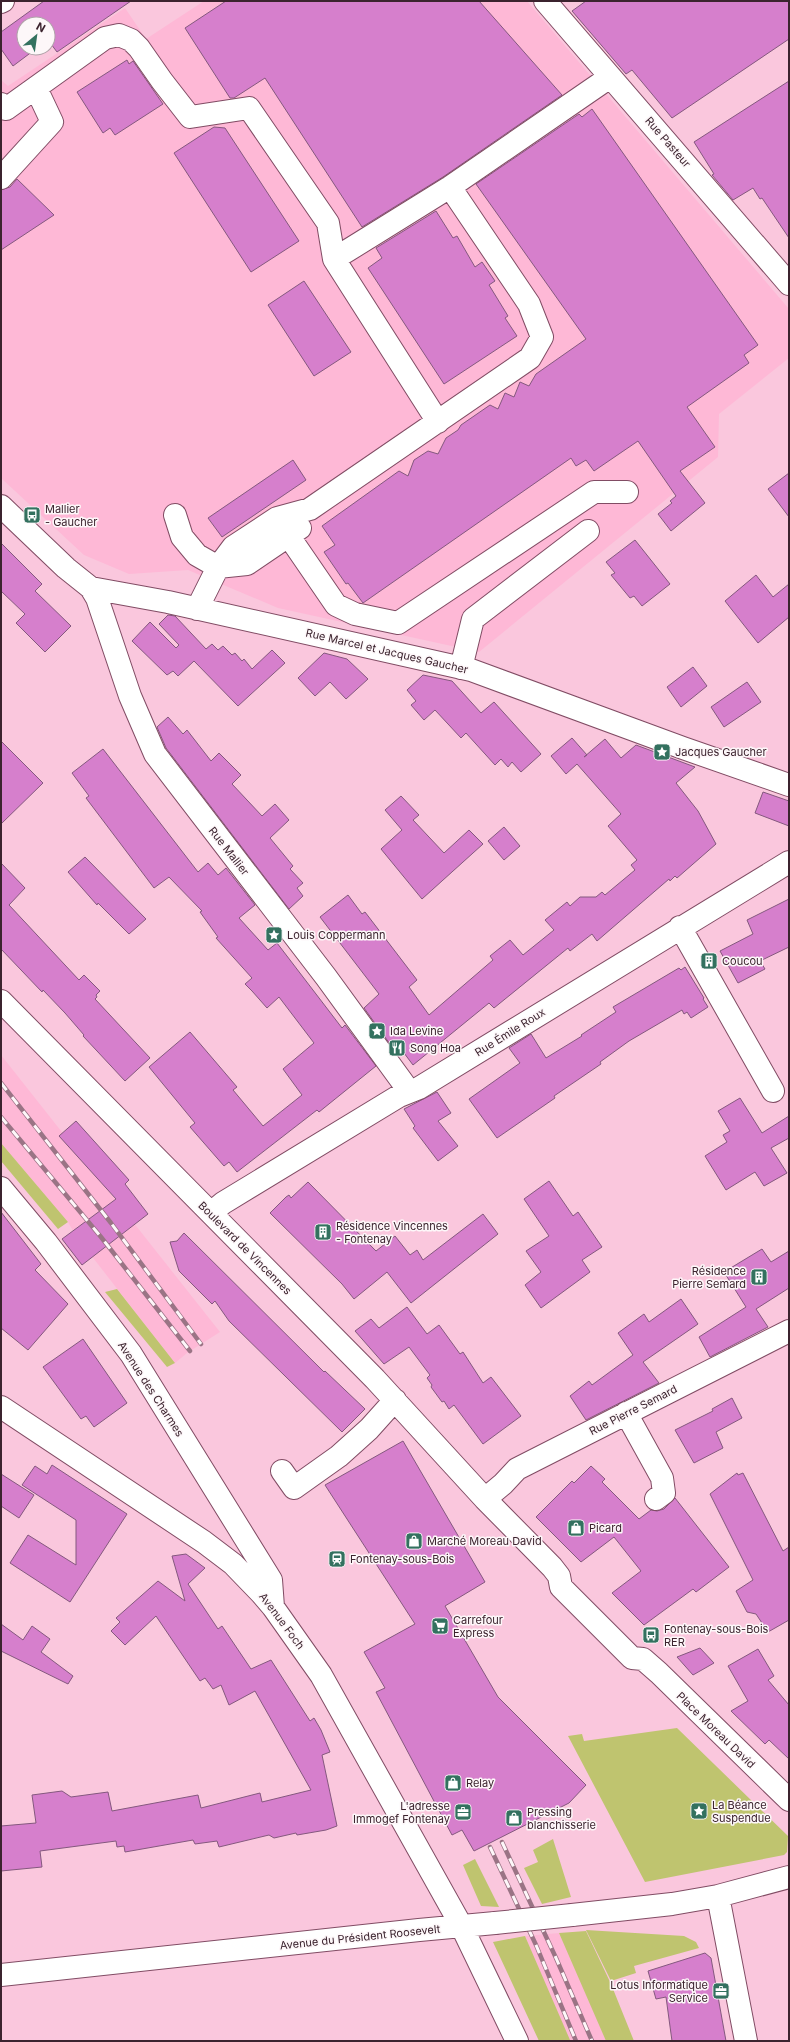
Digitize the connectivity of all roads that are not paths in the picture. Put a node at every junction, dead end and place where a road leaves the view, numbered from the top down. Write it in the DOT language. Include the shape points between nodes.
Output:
graph roads {
  1 [pos="545,1"];
  2 [pos="610,77"];
  3 [pos="36,88"];
  4 [pos="1,104"];
  5 [pos="1,178"];
  6 [pos="450,186"];
  7 [pos="334,259"];
  8 [pos="789,284"];
  9 [pos="438,422"];
  10 [pos="627,492"];
  11 [pos="1,506"];
  12 [pos="310,510"];
  13 [pos="588,531"];
  14 [pos="288,535"];
  15 [pos="218,568"];
  16 [pos="91,588"];
  17 [pos="197,609"];
  18 [pos="460,668"];
  19 [pos="789,785"];
  20 [pos="789,862"];
  21 [pos="680,928"];
  22 [pos="1,1001"];
  23 [pos="409,1091"];
  24 [pos="773,1091"];
  25 [pos="1,1188"];
  26 [pos="211,1213"];
  27 [pos="789,1331"];
  28 [pos="395,1400"];
  29 [pos="1,1407"];
  30 [pos="626,1413"];
  31 [pos="282,1471"];
  32 [pos="485,1499"];
  33 [pos="656,1499"];
  34 [pos="231,1518"];
  35 [pos="204,1542"];
  36 [pos="273,1606"];
  37 [pos="789,1800"];
  38 [pos="789,1877"];
  39 [pos="718,1896"];
  40 [pos="462,1927"];
  41 [pos="1,1975"];
  42 [pos="517,2041"];
  43 [pos="746,2041"];
  1 -- 2 [label="street, Rue Pasteur"];
  2 -- 6 [label="street"];
  2 -- 8 [label="street, Rue Pasteur"];
  3 -- 4 [label="street" via="6,109"];
  3 -- 5 [label="street" via="52,122"];
  3 -- 7 [label="street" via="105,38 118,35 131,40 190,117 249,108 328,223"];
  6 -- 7 [label="street"];
  6 -- 9 [label="street" via="529,304 542,337 530,358"];
  7 -- 9 [label="street"];
  9 -- 12 [label="street"];
  10 -- 14 [label="street" via="594,492 398,624 355,614 336,605"];
  11 -- 16 [label="street, Rue Marcel et Jacques Gaucher" via="66,568"];
  12 -- 14 [label="street" via="302,526"];
  12 -- 15 [label="street" via="277,518 233,547"];
  13 -- 18 [label="street" via="473,619"];
  14 -- 15 [label="street" via="247,564"];
  15 -- 17 [label="street"];
  16 -- 17 [label="street, Rue Marcel et Jacques Gaucher"];
  16 -- 23 [label="street, Rue Mallier" via="97,598 130,696 155,754 326,977"];
  17 -- 18 [label="street, Rue Marcel et Jacques Gaucher"];
  18 -- 19 [label="street, Rue Marcel et Jacques Gaucher"];
  20 -- 21 [label="street, Rue Émile Roux"];
  21 -- 23 [label="street, Rue Émile Roux" via="419,1088"];
  21 -- 24 [label="street"];
  22 -- 26 [label="street, Boulevard de Vincennes"];
  23 -- 26 [label="street, Rue Émile Roux" via="222,1203"];
  25 -- 34 [label="street, Avenue des Charmes" via="46,1242 131,1354"];
  26 -- 28 [label="street, Boulevard de Vincennes"];
  27 -- 30 [label="street, Rue Pierre Semard"];
  28 -- 31 [label="street" via="339,1456 294,1488"];
  28 -- 32 [label="street, Boulevard de Vincennes"];
  29 -- 35 [label="street, Avenue Foch"];
  30 -- 32 [label="street, Rue Pierre Semard" via="517,1469"];
  30 -- 33 [label="street" via="662,1478 664,1493"];
  32 -- 37 [label="street, Place Moreau David" via="559,1576 561,1587 580,1607 632,1658 643,1659"];
  34 -- 35 [label="street" via="222,1532"];
  34 -- 36 [label="street, Avenue des Charmes" via="271,1580"];
  35 -- 36 [label="street, Avenue Foch" via="233,1564"];
  36 -- 40 [label="street, Avenue Foch" via="321,1676"];
  38 -- 39 [label="street, Avenue du Président Roosevelt"];
  39 -- 40 [label="street, Avenue du Président Roosevelt, bridge" via="672,1904"];
  39 -- 43 [label="street"];
  40 -- 41 [label="street, Avenue du Président Roosevelt" via="413,1930"];
  40 -- 42 [label="street, Avenue Foch"];
}
